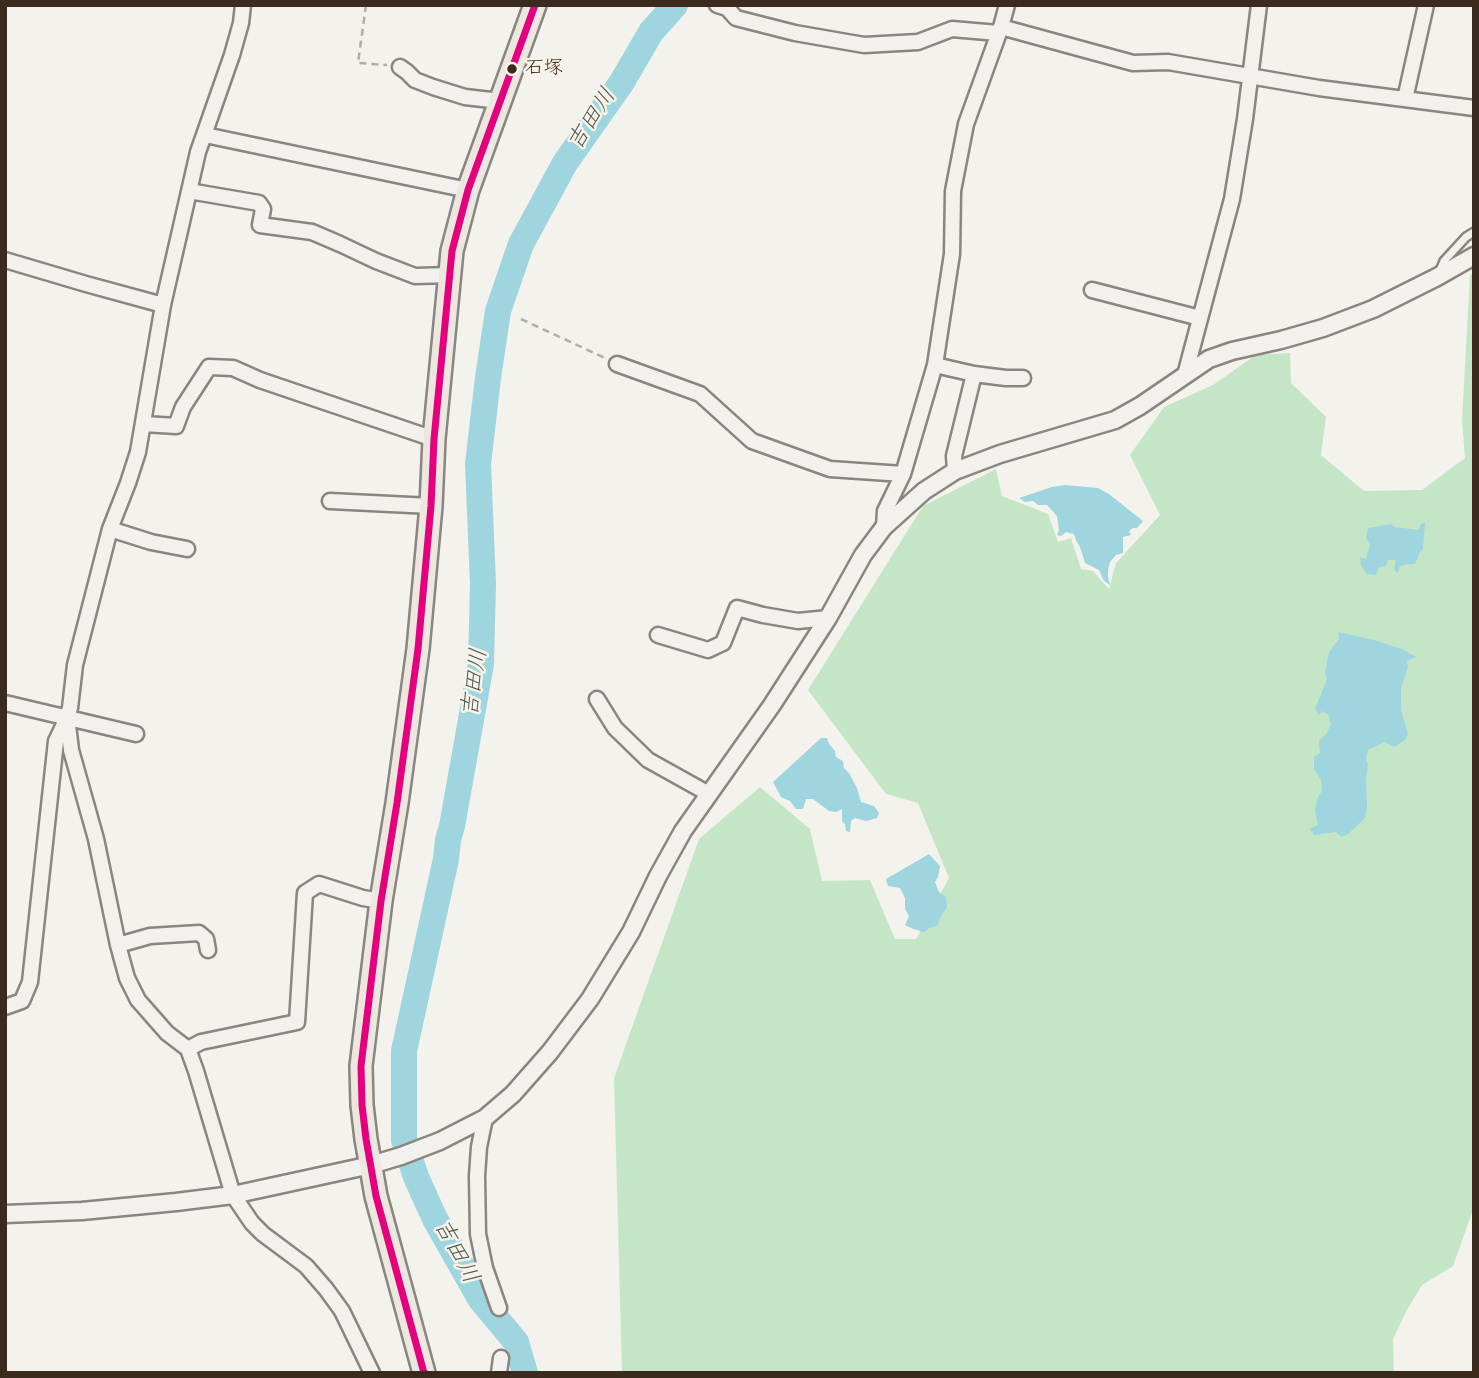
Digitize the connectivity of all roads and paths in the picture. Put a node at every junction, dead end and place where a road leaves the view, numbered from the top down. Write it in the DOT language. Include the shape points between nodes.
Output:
graph roads {
  1 [pos="243,5"];
  2 [pos="366,5"];
  3 [pos="535,5"];
  4 [pos="718,5"];
  5 [pos="1007,5"];
  6 [pos="1259,5"];
  7 [pos="1426,5"];
  8 [pos="737,12"];
  9 [pos="999,30"];
  10 [pos="400,67"];
  11 [pos="1251,76"];
  12 [pos="1405,99"];
  13 [pos="500,102"];
  14 [pos="1474,108"];
  15 [pos="205,135"];
  16 [pos="468,190"];
  17 [pos="189,191"];
  18 [pos="1474,232"];
  19 [pos="1474,256"];
  20 [pos="5,260"];
  21 [pos="450,275"];
  22 [pos="1437,277"];
  23 [pos="1091,290"];
  24 [pos="163,305"];
  25 [pos="1200,318"];
  26 [pos="521,319"];
  27 [pos="617,364"];
  28 [pos="935,365"];
  29 [pos="974,373"];
  30 [pos="1185,375"];
  31 [pos="1023,378"];
  32 [pos="144,424"];
  33 [pos="435,439"];
  34 [pos="955,471"];
  35 [pos="903,474"];
  36 [pos="330,500"];
  37 [pos="431,506"];
  38 [pos="884,527"];
  39 [pos="110,529"];
  40 [pos="187,549"];
  41 [pos="828,618"];
  42 [pos="658,635"];
  43 [pos="597,699"];
  44 [pos="5,703"];
  45 [pos="67,717"];
  46 [pos="136,734"];
  47 [pos="709,794"];
  48 [pos="381,901"];
  49 [pos="118,945"];
  50 [pos="208,950"];
  51 [pos="5,1007"];
  52 [pos="188,1049"];
  53 [pos="485,1118"];
  54 [pos="371,1166"];
  55 [pos="233,1195"];
  56 [pos="5,1214"];
  57 [pos="499,1308"];
  58 [pos="372,1373"];
  59 [pos="424,1373"];
  1 -- 15 [label="street"];
  2 -- 10 [label="path" via="358,63"];
  3 -- 13 [label="main road"];
  4 -- 8 [label="street"];
  5 -- 9 [label="street"];
  6 -- 11 [label="street"];
  7 -- 12 [label="street"];
  8 -- 9 [label="street" via="795,33 864,45 918,42 952,29"];
  9 -- 11 [label="street" via="1133,63 1168,62"];
  9 -- 28 [label="street" via="965,124 953,191 952,254"];
  10 -- 13 [label="street" via="433,87"];
  11 -- 12 [label="street"];
  11 -- 25 [label="street" via="1232,199"];
  12 -- 14 [label="street"];
  13 -- 16 [label="main road"];
  15 -- 16 [label="street"];
  15 -- 17 [label="street"];
  16 -- 21 [label="main road"];
  17 -- 21 [label="street" via="259,202 263,209 260,225 312,232 415,276"];
  17 -- 24 [label="street"];
  18 -- 22 [label="lane" via="1444,261"];
  19 -- 22 [label="street"];
  20 -- 24 [label="street"];
  21 -- 33 [label="main road"];
  22 -- 30 [label="street" via="1373,309 1323,328 1231,351"];
  23 -- 25 [label="street"];
  24 -- 32 [label="street"];
  25 -- 30 [label="street"];
  26 -- 27 [label="path"];
  27 -- 35 [label="street" via="700,394 752,441 830,468"];
  28 -- 29 [label="street"];
  28 -- 35 [label="street"];
  29 -- 31 [label="street"];
  29 -- 34 [label="street" via="954,456"];
  30 -- 34 [label="street" via="1115,420"];
  32 -- 33 [label="street" via="176,426 209,367 233,368"];
  32 -- 39 [label="street" via="132,473"];
  33 -- 37 [label="main road"];
  34 -- 38 [label="street"];
  35 -- 38 [label="street" via="886,511"];
  36 -- 37 [label="street"];
  37 -- 48 [label="main road" via="418,649"];
  38 -- 41 [label="street"];
  39 -- 40 [label="street"];
  39 -- 45 [label="street" via="75,665"];
  41 -- 42 [label="street" via="798,621 737,608 723,643 708,650"];
  41 -- 47 [label="street"];
  43 -- 47 [label="street" via="615,728 648,760"];
  44 -- 45 [label="street"];
  45 -- 46 [label="street"];
  45 -- 49 [label="street"];
  45 -- 51 [label="street" via="56,741 30,982 22,1001"];
  47 -- 53 [label="street" via="683,831 590,999 513,1094"];
  48 -- 52 [label="street" via="319,884 305,893 297,1022 201,1042"];
  48 -- 54 [label="main road" via="361,1066"];
  49 -- 50 [label="street" via="150,936 198,933 206,939"];
  49 -- 52 [label="street" via="138,1000"];
  52 -- 55 [label="street"];
  53 -- 54 [label="street" via="440,1141"];
  53 -- 57 [label="street" via="477,1176 478,1234"];
  54 -- 55 [label="street"];
  54 -- 59 [label="main road"];
  55 -- 56 [label="street"];
  55 -- 58 [label="street" via="252,1223 306,1266 326,1289"];
}
